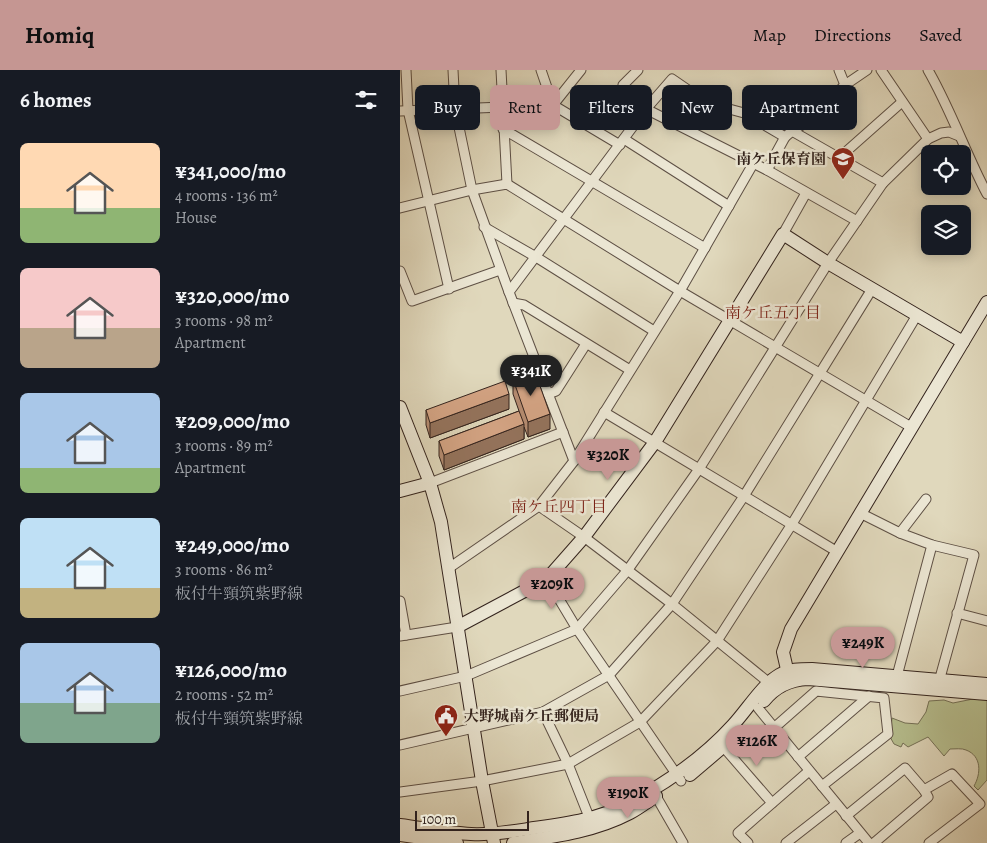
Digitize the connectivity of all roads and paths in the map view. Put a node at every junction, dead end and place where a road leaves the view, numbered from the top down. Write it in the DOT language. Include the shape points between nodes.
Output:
graph roads {
  1 [pos="406,70"];
  2 [pos="453,70"];
  3 [pos="501,70"];
  4 [pos="542,70"];
  5 [pos="582,70"];
  6 [pos="638,70"];
  7 [pos="839,70"];
  8 [pos="867,70"];
  9 [pos="881,70"];
  10 [pos="928,70"];
  11 [pos="454,85"];
  12 [pos="502,85"];
  13 [pos="547,85"];
  14 [pos="623,85"];
  15 [pos="845,85"];
  16 [pos="560,97"];
  17 [pos="652,102"];
  18 [pos="902,102"];
  19 [pos="560,109"];
  20 [pos="404,110"];
  21 [pos="652,112"];
  22 [pos="460,130"];
  23 [pos="503,130"];
  24 [pos="505,130"];
  25 [pos="631,130"];
  26 [pos="794,130"];
  27 [pos="788,134"];
  28 [pos="959,136"];
  29 [pos="928,139"];
  30 [pos="622,142"];
  31 [pos="840,157"];
  32 [pos="753,164"];
  33 [pos="767,170"];
  34 [pos="592,182"];
  35 [pos="883,183"];
  36 [pos="507,184"];
  37 [pos="472,190"];
  38 [pos="806,193"];
  39 [pos="987,194"];
  40 [pos="428,201"];
  41 [pos="728,206"];
  42 [pos="400,208"];
  43 [pos="564,219"];
  44 [pos="857,221"];
  45 [pos="484,227"];
  46 [pos="784,234"];
  47 [pos="705,248"];
  48 [pos="536,256"];
  49 [pos="828,262"];
  50 [pos="500,270"];
  51 [pos="400,271"];
  52 [pos="449,289"];
  53 [pos="872,289"];
  54 [pos="680,291"];
  55 [pos="509,292"];
  56 [pos="513,303"];
  57 [pos="986,306"];
  58 [pos="917,315"];
  59 [pos="731,320"];
  60 [pos="654,331"];
  61 [pos="963,342"];
  62 [pos="586,344"];
  63 [pos="775,346"];
  64 [pos="630,370"];
  65 [pos="820,373"];
  66 [pos="548,394"];
  67 [pos="866,400"];
  68 [pos="400,407"];
  69 [pos="604,412"];
  70 [pos="911,428"];
  71 [pos="563,432"];
  72 [pos="655,442"];
  73 [pos="574,461"];
  74 [pos="699,468"];
  75 [pos="430,483"];
  76 [pos="400,491"];
  77 [pos="744,496"];
  78 [pos="926,499"];
  79 [pos="540,506"];
  80 [pos="860,512"];
  81 [pos="792,524"];
  82 [pos="900,533"];
  83 [pos="584,537"];
  84 [pos="932,545"];
  85 [pos="836,551"];
  86 [pos="449,568"];
  87 [pos="627,571"];
  88 [pos="547,579"];
  89 [pos="400,601"];
  90 [pos="672,604"];
  91 [pos="957,613"];
  92 [pos="987,621"];
  93 [pos="457,627"];
  94 [pos="576,629"];
  95 [pos="403,636"];
  96 [pos="717,641"];
  97 [pos="609,675"];
  98 [pos="466,676"];
  99 [pos="789,676"];
  100 [pos="897,676"];
  101 [pos="987,684"];
  102 [pos="772,685"];
  103 [pos="938,685"];
  104 [pos="400,691"];
  105 [pos="987,694"];
  106 [pos="870,696"];
  107 [pos="758,708"];
  108 [pos="543,712"];
  109 [pos="640,722"];
  110 [pos="774,728"];
  111 [pos="474,729"];
  112 [pos="721,743"];
  113 [pos="400,745"];
  114 [pos="798,757"];
  115 [pos="568,764"];
  116 [pos="809,771"];
  117 [pos="679,777"];
  118 [pos="482,781"];
  119 [pos="822,786"];
  120 [pos="924,790"];
  121 [pos="400,792"];
  122 [pos="654,792"];
  123 [pos="772,803"];
  124 [pos="836,804"];
  125 [pos="846,816"];
  126 [pos="591,823"];
  127 [pos="860,832"];
  128 [pos="402,834"];
  129 [pos="492,839"];
  130 [pos="456,843"];
  131 [pos="513,843"];
  132 [pos="683,843"];
  133 [pos="748,843"];
  134 [pos="786,843"];
  135 [pos="846,843"];
  136 [pos="868,843"];
  137 [pos="874,843"];
  138 [pos="929,843"];
  1 -- 20 [label="street"];
  2 -- 11 [label="street"];
  3 -- 12 [label="street"];
  4 -- 13 [label="street"];
  5 -- 16 [label="street"];
  6 -- 14 [label="street"];
  7 -- 15 [label="street"];
  8 -- 15 [label="street"];
  9 -- 18 [label="street"];
  10 -- 28 [label="street"];
  17 -- 27 [label="street" via="672,79 707,102 744,113"];
  18 -- 29 [label="street"];
  18 -- 31 [label="street"];
  19 -- 30 [label="street"];
  20 -- 40 [label="street"];
  21 -- 32 [label="street"];
  22 -- 37 [label="street"];
  23 -- 36 [label="street"];
  24 -- 34 [label="street"];
  25 -- 30 [label="street"];
  26 -- 27 [label="street"];
  27 -- 31 [label="street"];
  27 -- 33 [label="street"];
  28 -- 29 [label="street" via="949,132"];
  28 -- 39 [label="street"];
  29 -- 35 [label="street"];
  30 -- 34 [label="street"];
  30 -- 41 [label="street"];
  31 -- 35 [label="street"];
  32 -- 33 [label="street"];
  32 -- 41 [label="street"];
  33 -- 38 [label="street"];
  34 -- 43 [label="street"];
  34 -- 47 [label="street"];
  35 -- 44 [label="street"];
  36 -- 37 [label="street"];
  36 -- 43 [label="street"];
  37 -- 40 [label="street"];
  37 -- 45 [label="street"];
  38 -- 44 [label="street"];
  38 -- 46 [label="street"];
  40 -- 42 [label="street"];
  40 -- 52 [label="street"];
  41 -- 47 [label="street"];
  43 -- 48 [label="street"];
  43 -- 54 [label="street"];
  44 -- 49 [label="street"];
  45 -- 48 [label="street"];
  45 -- 50 [label="street"];
  46 -- 49 [label="street"];
  46 -- 59 [label="street"];
  47 -- 54 [label="street"];
  48 -- 55 [label="street"];
  48 -- 60 [label="street"];
  49 -- 53 [label="street"];
  49 -- 63 [label="street"];
  50 -- 52 [label="street"];
  50 -- 55 [label="street"];
  51 -- 52 [label="street" via="412,301"];
  53 -- 58 [label="street"];
  53 -- 65 [label="street"];
  54 -- 59 [label="street"];
  54 -- 60 [label="street"];
  55 -- 56 [label="street"];
  56 -- 62 [label="street" via="524,305"];
  56 -- 66 [label="street"];
  57 -- 61 [label="street"];
  58 -- 61 [label="street"];
  58 -- 67 [label="street"];
  59 -- 63 [label="street"];
  59 -- 72 [label="street"];
  60 -- 64 [label="street"];
  61 -- 70 [label="street"];
  62 -- 64 [label="street"];
  62 -- 66 [label="street" via="556,391"];
  63 -- 65 [label="street"];
  63 -- 74 [label="street"];
  64 -- 69 [label="street"];
  65 -- 67 [label="street"];
  65 -- 77 [label="street"];
  66 -- 71 [label="street"];
  67 -- 70 [label="street"];
  67 -- 81 [label="street"];
  68 -- 75 [label="street"];
  69 -- 72 [label="street"];
  69 -- 73 [label="street"];
  70 -- 80 [label="street"];
  71 -- 73 [label="street"];
  71 -- 75 [label="street"];
  72 -- 74 [label="street"];
  72 -- 83 [label="street"];
  73 -- 79 [label="street"];
  74 -- 77 [label="street"];
  74 -- 87 [label="street"];
  75 -- 76 [label="street"];
  75 -- 86 [label="street"];
  77 -- 81 [label="street"];
  77 -- 90 [label="street"];
  78 -- 82 [label="street"];
  79 -- 83 [label="street"];
  79 -- 86 [label="street"];
  80 -- 82 [label="street"];
  80 -- 85 [label="street"];
  81 -- 85 [label="street"];
  81 -- 96 [label="street"];
  82 -- 84 [label="street"];
  83 -- 87 [label="street"];
  83 -- 88 [label="street"];
  84 -- 91 [label="street" via="974,556"];
  84 -- 100 [label="street"];
  85 -- 99 [label="street" via="791,630 783,652"];
  86 -- 93 [label="street"];
  87 -- 90 [label="street"];
  87 -- 94 [label="street"];
  88 -- 93 [label="street"];
  88 -- 94 [label="street"];
  89 -- 95 [label="street"];
  90 -- 96 [label="street"];
  90 -- 97 [label="street"];
  91 -- 92 [label="street"];
  91 -- 103 [label="street"];
  93 -- 95 [label="street"];
  93 -- 98 [label="street"];
  94 -- 97 [label="street"];
  94 -- 98 [label="street"];
  96 -- 102 [label="street"];
  96 -- 109 [label="street"];
  97 -- 108 [label="street"];
  97 -- 109 [label="street"];
  98 -- 104 [label="street"];
  98 -- 111 [label="street"];
  99 -- 100 [label="street" via="806,669"];
  99 -- 102 [label="street" via="778,675"];
  99 -- 103 [label="street"];
  100 -- 103 [label="street"];
  101 -- 103 [label="street"];
  102 -- 107 [label="street"];
  102 -- 112 [label="street"];
  103 -- 105 [label="street"];
  106 -- 110 [label="street" via="816,690"];
  106 -- 114 [label="street"];
  106 -- 119 [label="street" via="884,698 888,734"];
  107 -- 110 [label="street"];
  107 -- 112 [label="street"];
  108 -- 111 [label="street"];
  108 -- 115 [label="street"];
  109 -- 115 [label="street"];
  109 -- 117 [label="street"];
  110 -- 114 [label="street"];
  111 -- 113 [label="street"];
  111 -- 118 [label="street"];
  112 -- 117 [label="street" via="696,760"];
  112 -- 123 [label="street"];
  114 -- 116 [label="street"];
  115 -- 118 [label="street"];
  115 -- 126 [label="street"];
  116 -- 119 [label="street"];
  116 -- 123 [label="street"];
  117 -- 122 [label="street"];
  118 -- 121 [label="street"];
  118 -- 129 [label="street"];
  119 -- 124 [label="street"];
  120 -- 125 [label="street" via="905,768"];
  120 -- 137 [label="street" via="928,797"];
  120 -- 138 [label="street" via="952,774 980,804"];
  122 -- 126 [label="street"];
  122 -- 132 [label="street"];
  123 -- 133 [label="street" via="738,833"];
  124 -- 125 [label="street"];
  124 -- 134 [label="street"];
  125 -- 127 [label="street"];
  126 -- 129 [label="street"];
  126 -- 131 [label="street"];
  127 -- 135 [label="street"];
  127 -- 136 [label="street"];
  128 -- 129 [label="street" via="470,834"];
  128 -- 130 [label="street"];
}
